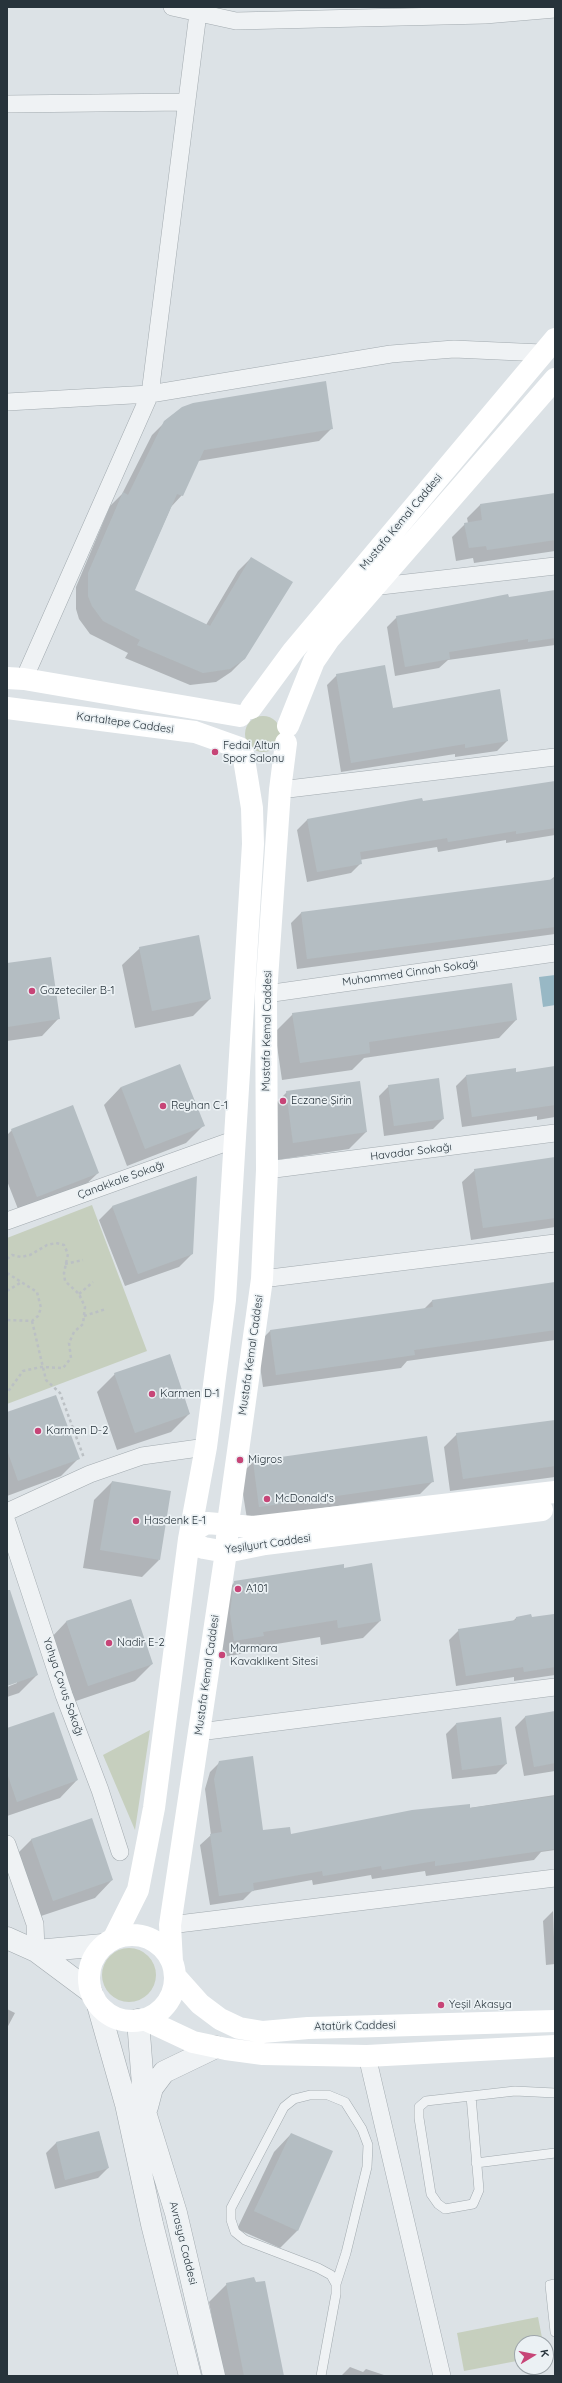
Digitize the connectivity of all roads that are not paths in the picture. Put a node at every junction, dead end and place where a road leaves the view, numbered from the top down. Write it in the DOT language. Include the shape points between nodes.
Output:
graph roads {
  1 [pos="172,7"];
  2 [pos="555,9"];
  3 [pos="198,13"];
  4 [pos="341,14"];
  5 [pos="187,102"];
  6 [pos="7,104"];
  7 [pos="548,346"];
  8 [pos="555,380"];
  9 [pos="150,394"];
  10 [pos="7,402"];
  11 [pos="555,566"];
  12 [pos="372,587"];
  13 [pos="16,678"];
  14 [pos="7,708"];
  15 [pos="246,712"];
  16 [pos="287,735"];
  17 [pos="241,751"];
  18 [pos="555,757"];
  19 [pos="280,790"];
  20 [pos="555,953"];
  21 [pos="266,994"];
  22 [pos="555,1133"];
  23 [pos="236,1139"];
  24 [pos="266,1170"];
  25 [pos="7,1220"];
  26 [pos="555,1243"];
  27 [pos="262,1279"];
  28 [pos="206,1447"];
  29 [pos="555,1492"];
  30 [pos="555,1508"];
  31 [pos="7,1512"];
  32 [pos="7,1522"];
  33 [pos="228,1523"];
  34 [pos="189,1539"];
  35 [pos="226,1552"];
  36 [pos="555,1687"];
  37 [pos="199,1732"];
  38 [pos="7,1844"];
  39 [pos="120,1852"];
  40 [pos="555,1878"];
  41 [pos="170,1925"];
  42 [pos="10,1941"];
  43 [pos="109,1942"];
  44 [pos="36,1951"];
  45 [pos="174,1969"];
  46 [pos="94,1998"];
  47 [pos="141,2020"];
  48 [pos="555,2021"];
  49 [pos="555,2046"];
  50 [pos="216,2047"];
  51 [pos="366,2056"];
  52 [pos="555,2093"];
  53 [pos="471,2096"];
  54 [pos="145,2112"];
  55 [pos="555,2153"];
  56 [pos="476,2163"];
  57 [pos="336,2284"];
  58 [pos="555,2284"];
  59 [pos="555,2332"];
  60 [pos="190,2376"];
  61 [pos="214,2376"];
  62 [pos="321,2376"];
  63 [pos="442,2376"];
  1 -- 3 [label="street"];
  2 -- 4 [label="street" via="485,15"];
  3 -- 4 [label="street" via="236,21"];
  3 -- 5 [label="street"];
  5 -- 6 [label="street"];
  5 -- 9 [label="street"];
  7 -- 9 [label="street" via="391,354"];
  7 -- 15 [label="main road, Mustafa Kemal Caddesi" via="293,651"];
  8 -- 12 [label="main road, Mustafa Kemal Caddesi"];
  9 -- 10 [label="street"];
  9 -- 13 [label="street"];
  11 -- 12 [label="street"];
  12 -- 16 [label="main road, Mustafa Kemal Caddesi" via="314,661"];
  13 -- 15 [label="main road"];
  14 -- 17 [label="main road, Kartaltepe Caddesi" via="195,732"];
  15 -- 16 [label="main road" via="263,706 271,708 284,719"];
  15 -- 17 [label="main road" via="234,730"];
  16 -- 17 [label="main road" via="275,756 267,759 250,758"];
  16 -- 19 [label="main road, Mustafa Kemal Caddesi"];
  17 -- 23 [label="main road, Mustafa Kemal Caddesi" via="252,808 254,844"];
  18 -- 19 [label="street"];
  19 -- 21 [label="main road, Mustafa Kemal Caddesi"];
  20 -- 21 [label="street, Muhammed Cinnah Sokağı"];
  21 -- 24 [label="main road, Mustafa Kemal Caddesi"];
  22 -- 24 [label="street, Havadar Sokağı"];
  23 -- 25 [label="street, Çanakkale Sokağı"];
  23 -- 28 [label="main road, Mustafa Kemal Caddesi" via="225,1300"];
  24 -- 27 [label="main road, Mustafa Kemal Caddesi"];
  26 -- 27 [label="street"];
  27 -- 33 [label="main road, Mustafa Kemal Caddesi"];
  28 -- 31 [label="street" via="142,1456 90,1474"];
  28 -- 34 [label="main road, Mustafa Kemal Caddesi"];
  29 -- 33 [label="main road, Yeşilyurt Caddesi" via="253,1527 240,1527"];
  30 -- 35 [label="main road, Yeşilyurt Caddesi" via="265,1544"];
  32 -- 39 [label="street, Yahya Çavuş Sokağı" via="64,1695"];
  33 -- 34 [label="main road, Yeşilyurt Caddesi" via="207,1523 198,1528"];
  33 -- 35 [label="main road, Mustafa Kemal Caddesi"];
  34 -- 35 [label="main road, Yeşilyurt Caddesi" via="195,1545"];
  34 -- 43 [label="main road, Mustafa Kemal Caddesi" via="154,1808 138,1890"];
  35 -- 37 [label="main road, Mustafa Kemal Caddesi"];
  36 -- 37 [label="street"];
  37 -- 41 [label="main road, Mustafa Kemal Caddesi"];
  38 -- 44 [label="street" via="35,1924"];
  40 -- 41 [label="street"];
  41 -- 45 [label="main road, Mustafa Kemal Caddesi"];
  42 -- 44 [label="street"];
  43 -- 44 [label="street"];
  43 -- 45 [label="main road" via="128,1934 148,1938 165,1950"];
  43 -- 46 [label="main road" via="95,1955 90,1967 88,1980"];
  44 -- 46 [label="street"];
  45 -- 47 [label="main road" via="174,1990 167,2003 157,2013"];
  45 -- 48 [label="main road, Atatürk Caddesi" via="200,2004 220,2019 239,2028 263,2032 308,2028"];
  46 -- 47 [label="main road" via="107,2014 119,2019"];
  46 -- 60 [label="street" via="126,2104 152,2224"];
  47 -- 50 [label="main road" via="192,2042"];
  47 -- 54 [label="street, Avrasya Caddesi"];
  49 -- 51 [label="main road"];
  50 -- 51 [label="main road" via="263,2054"];
  50 -- 54 [label="street" via="164,2072 152,2088"];
  51 -- 63 [label="street"];
  52 -- 53 [label="lane" via="515,2091"];
  53 -- 56 [label="lane"];
  53 -- 56 [label="lane" via="426,2101 419,2107 431,2194 438,2204 445,2209 473,2204 479,2190"];
  54 -- 61 [label="street, Avrasya Caddesi" via="176,2213"];
  55 -- 56 [label="lane"];
  57 -- 57 [label="lane" via="330,2275 318,2268 245,2240 235,2232 231,2220 231,2208 284,2107 294,2099 310,2095 328,2095 345,2102 362,2128 368,2145 367,2167"];
  57 -- 62 [label="lane"];
  58 -- 59 [label="lane" via="550,2285"];
}
